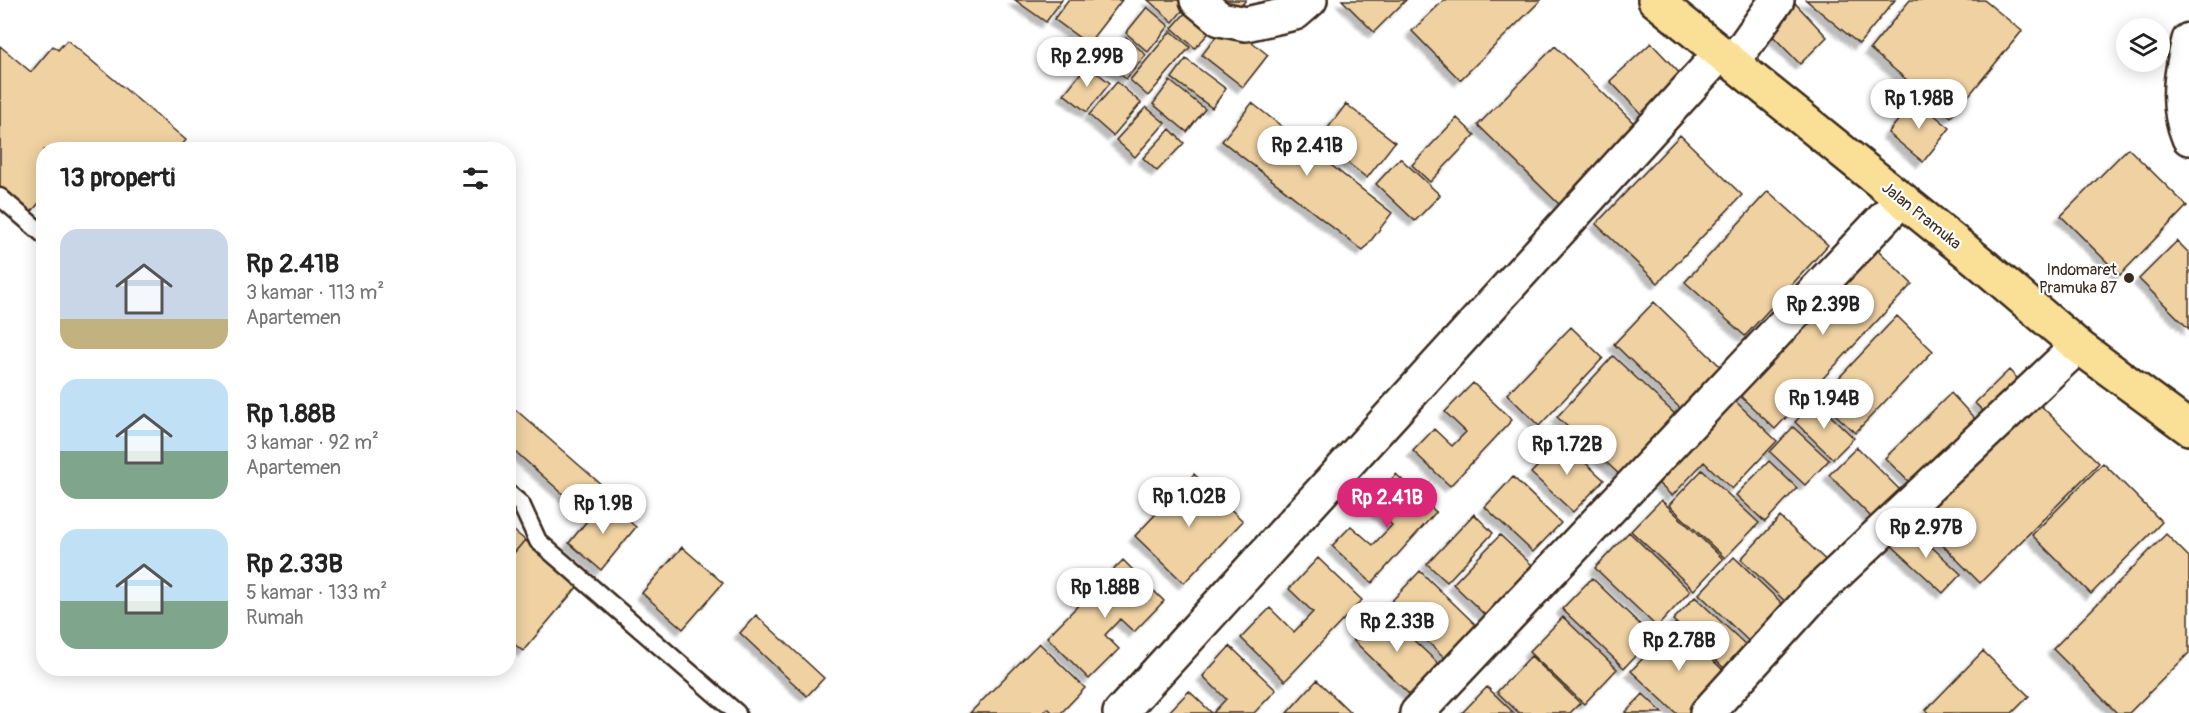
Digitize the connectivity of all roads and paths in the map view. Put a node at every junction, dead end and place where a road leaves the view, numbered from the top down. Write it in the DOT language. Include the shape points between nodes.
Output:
graph roads {
  1 [pos="1197,0"];
  2 [pos="1310,0"];
  3 [pos="1655,0"];
  4 [pos="1777,0"];
  5 [pos="2189,40"];
  6 [pos="1727,58"];
  7 [pos="2188,135"];
  8 [pos="0,197"];
  9 [pos="1902,199"];
  10 [pos="36,228"];
  11 [pos="2078,346"];
  12 [pos="2189,428"];
  13 [pos="516,500"];
  14 [pos="737,713"];
  15 [pos="1120,713"];
  16 [pos="1417,713"];
  17 [pos="1707,713"];
  1 -- 2 [label="street" via="1220,19 1246,24 1295,13"];
  3 -- 6 [label="main road, Jalan Pramuka"];
  4 -- 6 [label="street"];
  5 -- 7 [label="street" via="2180,76 2180,105"];
  6 -- 9 [label="main road, Jalan Pramuka"];
  6 -- 15 [label="street"];
  8 -- 10 [label="lane"];
  9 -- 11 [label="main road, Jalan Pramuka"];
  9 -- 16 [label="street"];
  11 -- 12 [label="main road, Jalan Pramuka"];
  11 -- 17 [label="street" via="1816,593"];
  13 -- 14 [label="lane" via="538,541"];
}
